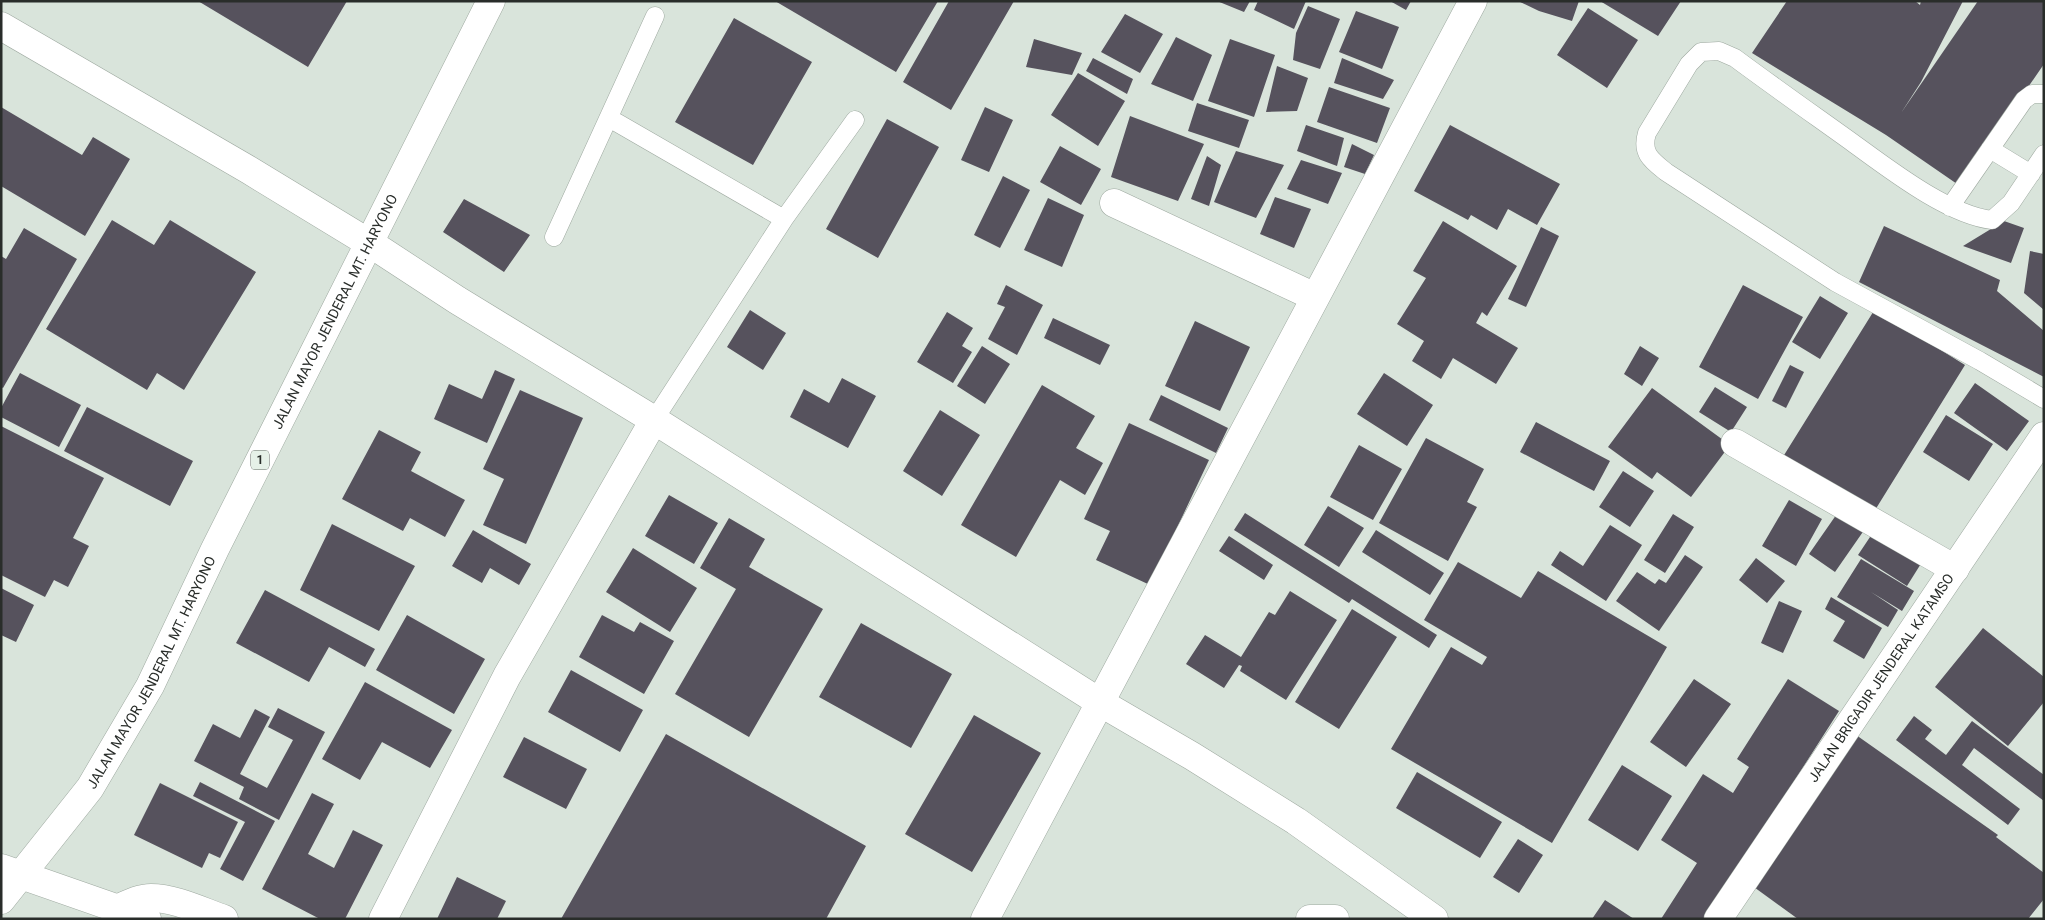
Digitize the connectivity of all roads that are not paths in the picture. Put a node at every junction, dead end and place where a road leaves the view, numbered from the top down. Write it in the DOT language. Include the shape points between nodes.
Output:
graph roads {
  1 [pos="491,1"];
  2 [pos="1472,1"];
  3 [pos="655,16"];
  4 [pos="1,26"];
  5 [pos="2044,94"];
  6 [pos="609,118"];
  7 [pos="855,120"];
  8 [pos="1990,149"];
  9 [pos="2044,154"];
  10 [pos="2031,174"];
  11 [pos="1114,203"];
  12 [pos="1950,207"];
  13 [pos="784,219"];
  14 [pos="554,237"];
  15 [pos="370,243"];
  16 [pos="1315,297"];
  17 [pos="2044,399"];
  18 [pos="654,420"];
  19 [pos="2044,436"];
  20 [pos="1735,443"];
  21 [pos="1955,568"];
  22 [pos="1101,703"];
  23 [pos="11,871"];
  24 [pos="1,900"];
  25 [pos="117,909"];
  26 [pos="1,916"];
  27 [pos="10,919"];
  28 [pos="148,919"];
  29 [pos="224,919"];
  30 [pos="383,919"];
  31 [pos="985,919"];
  32 [pos="1310,919"];
  33 [pos="1335,919"];
  34 [pos="1434,919"];
  35 [pos="1718,919"];
  1 -- 15 [label="main road, JALAN MAYOR JENDERAL MT. HARYONO / 1"];
  2 -- 16 [label="main road"];
  3 -- 6 [label="lane"];
  4 -- 15 [label="main road"];
  5 -- 8 [label="lane" via="2032,94 2024,100"];
  6 -- 13 [label="lane"];
  6 -- 14 [label="lane"];
  7 -- 13 [label="lane"];
  8 -- 10 [label="lane"];
  8 -- 12 [label="lane"];
  9 -- 10 [label="lane"];
  10 -- 12 [label="lane" via="2011,203 1992,220 1976,218"];
  11 -- 16 [label="main road"];
  12 -- 17 [label="lane" via="1881,163 1736,58 1719,51 1702,52 1689,64 1647,133 1644,144 1650,159 1666,172 1834,282"];
  13 -- 18 [label="lane"];
  15 -- 18 [label="main road"];
  15 -- 23 [label="main road, JALAN MAYOR JENDERAL MT. HARYONO / 1" via="219,540 150,686 90,788"];
  16 -- 22 [label="main road"];
  18 -- 22 [label="main road"];
  18 -- 30 [label="main road" via="507,676"];
  19 -- 21 [label="main road, JALAN BRIGADIR JENDERAL KATAMSO"];
  20 -- 21 [label="main road"];
  21 -- 35 [label="main road, JALAN BRIGADIR JENDERAL KATAMSO"];
  22 -- 31 [label="main road"];
  22 -- 34 [label="main road" via="1296,821"];
  23 -- 24 [label="main road, JALAN MAYOR JENDERAL MT. HARYONO / 1"];
  23 -- 25 [label="main road"];
  25 -- 28 [label="main road"];
  25 -- 29 [label="main road" via="150,898 167,900"];
  26 -- 27 [label="main road"];
  32 -- 33 [label="main road"];
}
